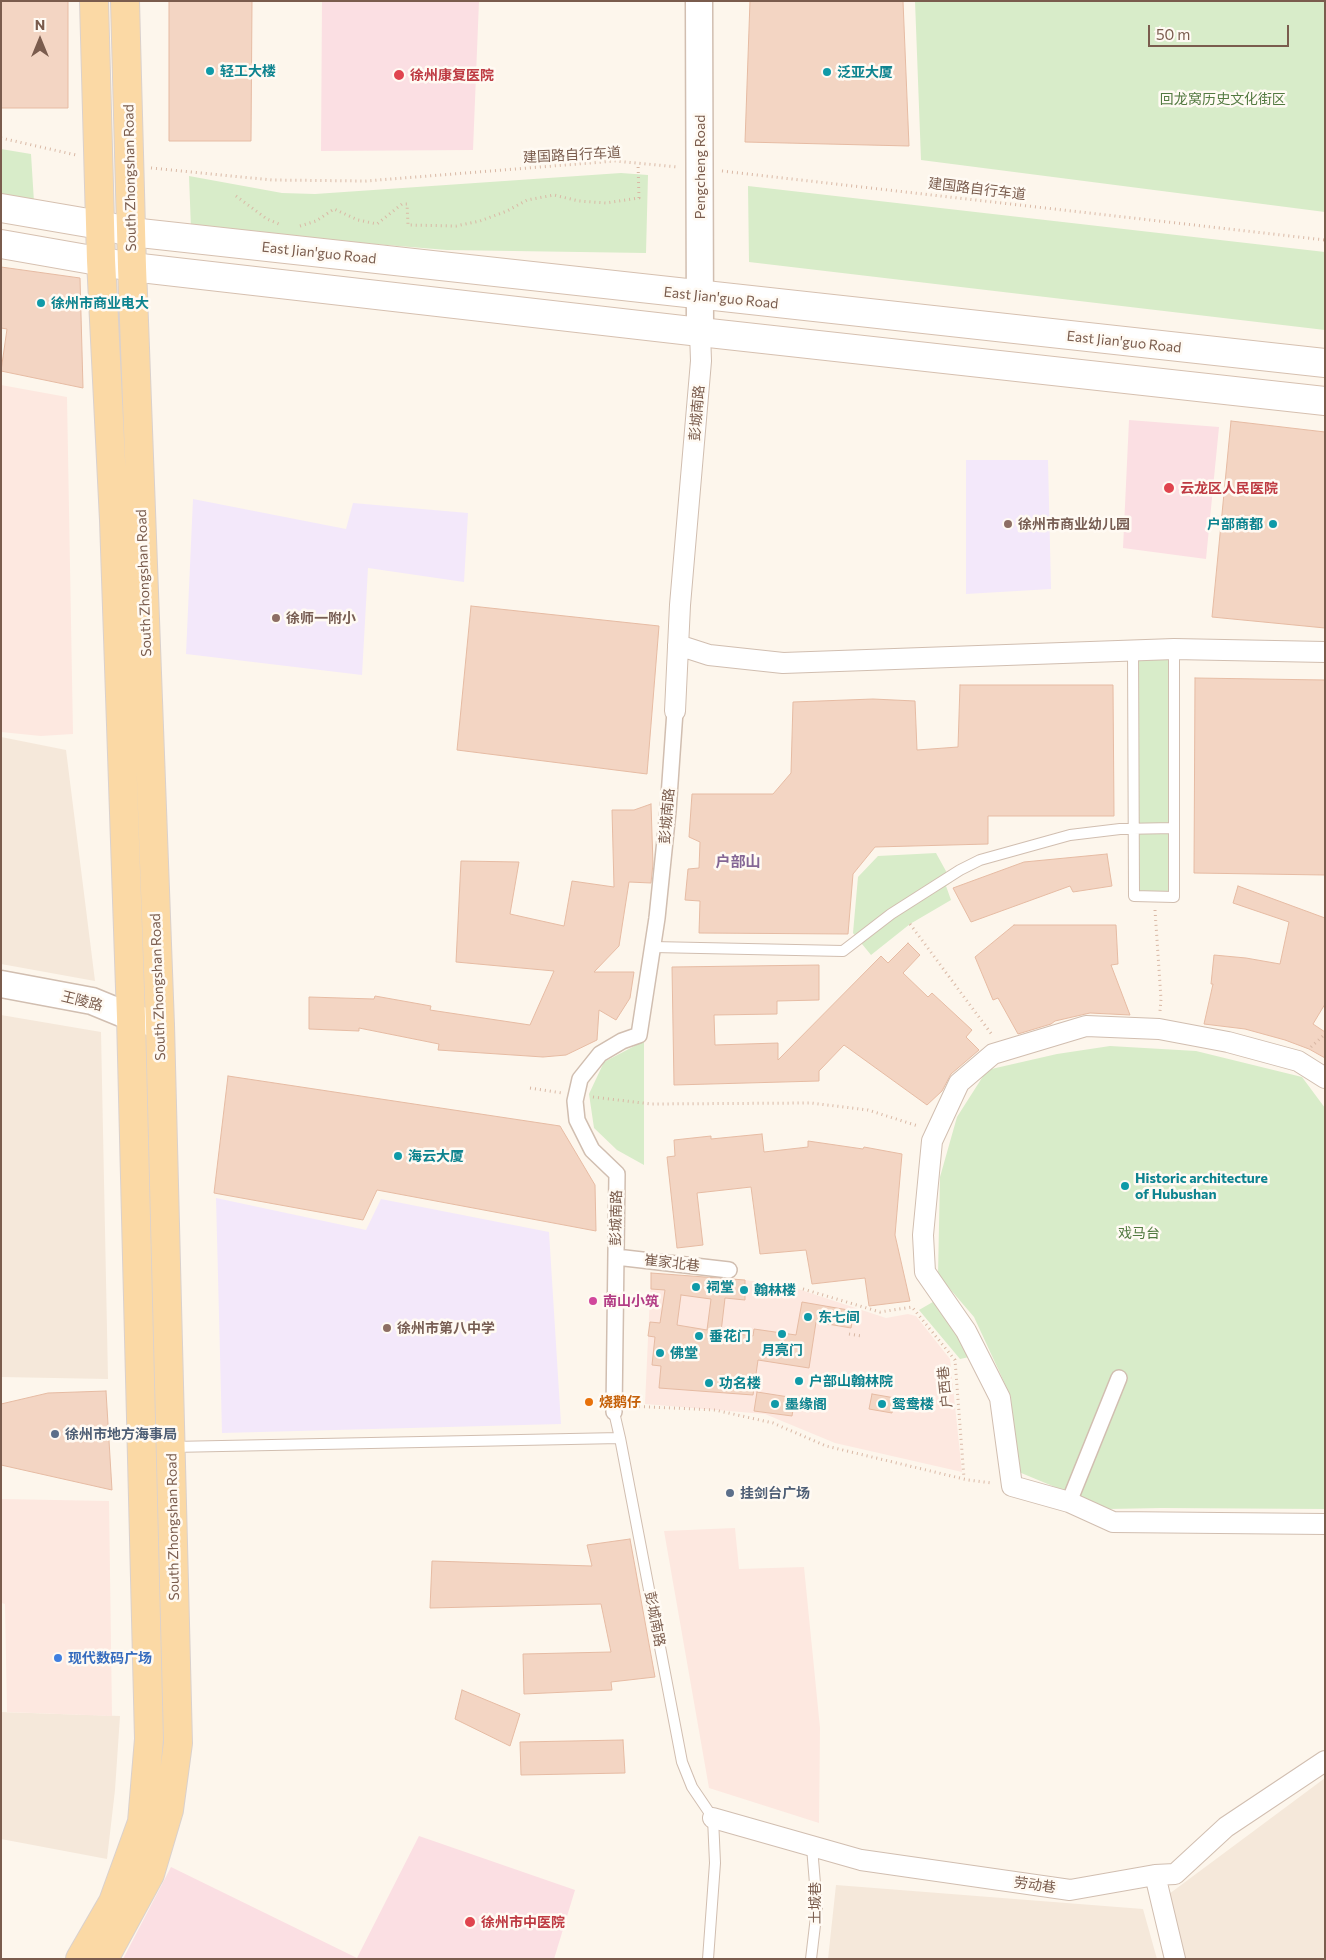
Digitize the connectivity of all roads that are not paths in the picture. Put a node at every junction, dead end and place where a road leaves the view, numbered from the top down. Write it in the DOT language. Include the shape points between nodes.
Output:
graph roads {
  1 [pos="94,1"];
  2 [pos="124,1"];
  3 [pos="699,1"];
  4 [pos="1,208"];
  5 [pos="117,228"];
  6 [pos="1,244"];
  7 [pos="117,263"];
  8 [pos="700,296"];
  9 [pos="700,332"];
  10 [pos="1325,363"];
  11 [pos="1325,401"];
  12 [pos="678,645"];
  13 [pos="1174,649"];
  14 [pos="1133,650"];
  15 [pos="1325,652"];
  16 [pos="675,711"];
  17 [pos="1174,828"];
  18 [pos="1133,829"];
  19 [pos="653,947"];
  20 [pos="1,984"];
  21 [pos="131,1017"];
  22 [pos="160,1025"];
  23 [pos="1325,1078"];
  24 [pos="616,1257"];
  25 [pos="729,1270"];
  26 [pos="1119,1378"];
  27 [pos="614,1409"];
  28 [pos="620,1438"];
  29 [pos="172,1447"];
  30 [pos="1069,1502"];
  31 [pos="1325,1524"];
  32 [pos="1325,1761"];
  33 [pos="713,1818"];
  34 [pos="812,1847"];
  35 [pos="1155,1875"];
  36 [pos="80,1959"];
  37 [pos="104,1959"];
  38 [pos="708,1959"];
  39 [pos="811,1959"];
  40 [pos="1175,1959"];
  1 -- 5 [label="main road, South Zhongshan Road" via="98,161"];
  2 -- 5 [label="main road, South Zhongshan Road" via="130,166"];
  3 -- 8 [label="street, Pengcheng Road"];
  4 -- 5 [label="main road, East Jian'guo Road"];
  5 -- 7 [label="main road, South Zhongshan Road"];
  5 -- 8 [label="main road, East Jian'guo Road"];
  6 -- 7 [label="main road"];
  7 -- 9 [label="main road"];
  7 -- 21 [label="main road, South Zhongshan Road" via="114,520"];
  7 -- 22 [label="main road, South Zhongshan Road"];
  8 -- 9 [label="street, Pengcheng Road"];
  8 -- 10 [label="main road, East Jian'guo Road"];
  9 -- 11 [label="main road"];
  9 -- 12 [label="street, 彭城南路" via="701,361"];
  12 -- 14 [label="street" via="709,655 783,664"];
  12 -- 16 [label="street, 彭城南路"];
  13 -- 14 [label="street"];
  13 -- 15 [label="street"];
  13 -- 17 [label="lane"];
  14 -- 18 [label="lane"];
  16 -- 19 [label="street, 彭城南路"];
  17 -- 18 [label="lane"];
  17 -- 18 [label="lane" via="1174,897 1134,896"];
  18 -- 19 [label="lane" via="1070,835 980,860 891,914 843,951"];
  19 -- 24 [label="street, 彭城南路" via="639,1035 622,1040 600,1054 580,1079 575,1100 577,1120 592,1150 617,1174"];
  20 -- 21 [label="street, 王陵路" via="92,1001"];
  21 -- 22 [label="street, 王陵路"];
  21 -- 36 [label="main road, South Zhongshan Road" via="149,1739 142,1822 113,1902"];
  22 -- 29 [label="main road, South Zhongshan Road"];
  23 -- 30 [label="street" via="1298,1061 1228,1042 1158,1029 1086,1026 993,1054 959,1083 932,1141 923,1235 925,1272 966,1331 1000,1398 1012,1486"];
  24 -- 25 [label="street, 崔家北巷"];
  24 -- 27 [label="street, 彭城南路"];
  26 -- 30 [label="street"];
  27 -- 28 [label="lane, 彭城南路"];
  28 -- 29 [label="lane"];
  28 -- 33 [label="lane, 彭城南路" via="682,1762 692,1787"];
  29 -- 37 [label="main road, South Zhongshan Road" via="178,1743 169,1810 150,1874"];
  30 -- 31 [label="street" via="1113,1522"];
  32 -- 35 [label="street, 劳动巷" via="1226,1827 1175,1874"];
  33 -- 34 [label="street, 劳动巷"];
  33 -- 38 [label="lane" via="715,1863"];
  34 -- 35 [label="street, 劳动巷" via="861,1860 1070,1890"];
  34 -- 39 [label="lane, 土城巷" via="817,1908"];
  35 -- 40 [label="street"];
}
